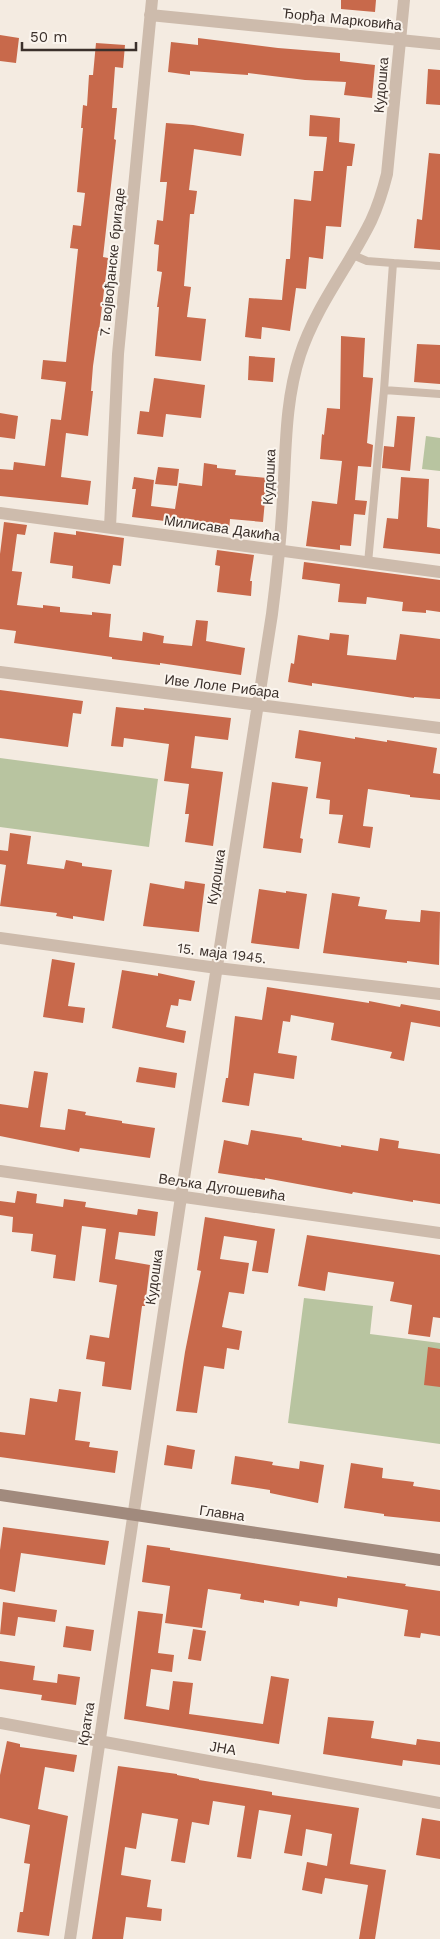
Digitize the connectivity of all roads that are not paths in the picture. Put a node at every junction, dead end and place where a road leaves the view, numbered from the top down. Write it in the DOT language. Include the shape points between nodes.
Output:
graph roads {
  1 [pos="152,0"];
  2 [pos="404,0"];
  3 [pos="150,15"];
  4 [pos="400,41"];
  5 [pos="440,44"];
  6 [pos="353,255"];
  7 [pos="393,263"];
  8 [pos="440,266"];
  9 [pos="384,390"];
  10 [pos="440,394"];
  11 [pos="0,513"];
  12 [pos="110,527"];
  13 [pos="279,552"];
  14 [pos="368,562"];
  15 [pos="440,572"];
  16 [pos="0,672"];
  17 [pos="257,706"];
  18 [pos="440,728"];
  19 [pos="0,938"];
  20 [pos="218,968"];
  21 [pos="440,994"];
  22 [pos="0,1171"];
  23 [pos="181,1197"];
  24 [pos="440,1233"];
  25 [pos="0,1495"];
  26 [pos="134,1515"];
  27 [pos="440,1560"];
  28 [pos="0,1723"];
  29 [pos="98,1741"];
  30 [pos="440,1803"];
  31 [pos="70,1939"];
  1 -- 3 [label="street, 7. војвођанске бригаде"];
  2 -- 4 [label="street, Кудошка"];
  3 -- 4 [label="street, Ђорђа Марковића"];
  3 -- 12 [label="street, 7. војвођанске бригаде" via="118,354"];
  4 -- 5 [label="street, Ђорђа Марковића"];
  4 -- 6 [label="street, Кудошка" via="387,174 372,220"];
  6 -- 7 [label="lane" via="367,261"];
  6 -- 13 [label="street, Кудошка" via="305,340 292,384"];
  7 -- 8 [label="lane"];
  7 -- 9 [label="lane"];
  9 -- 10 [label="lane"];
  9 -- 14 [label="lane"];
  11 -- 12 [label="street, Милисава Дакића"];
  12 -- 13 [label="street, Милисава Дакића"];
  13 -- 14 [label="street, Милисава Дакића"];
  13 -- 17 [label="street, Кудошка"];
  14 -- 15 [label="street, Милисава Дакића"];
  16 -- 17 [label="street, Иве Лоле Рибара"];
  17 -- 18 [label="street, Иве Лоле Рибара"];
  17 -- 20 [label="street, Кудошка"];
  19 -- 20 [label="street, 15. маја 1945."];
  20 -- 21 [label="street, 15. маја 1945."];
  20 -- 23 [label="street, Кудошка"];
  22 -- 23 [label="street, Вељка Дугошевића"];
  23 -- 24 [label="street, Вељка Дугошевића"];
  23 -- 26 [label="street, Кудошка"];
  25 -- 26 [label="main road, Главна"];
  26 -- 27 [label="main road, Главна"];
  26 -- 29 [label="street, Кратка"];
  28 -- 29 [label="street, ЈНА"];
  29 -- 30 [label="street, ЈНА"];
  29 -- 31 [label="street, Кратка"];
}
